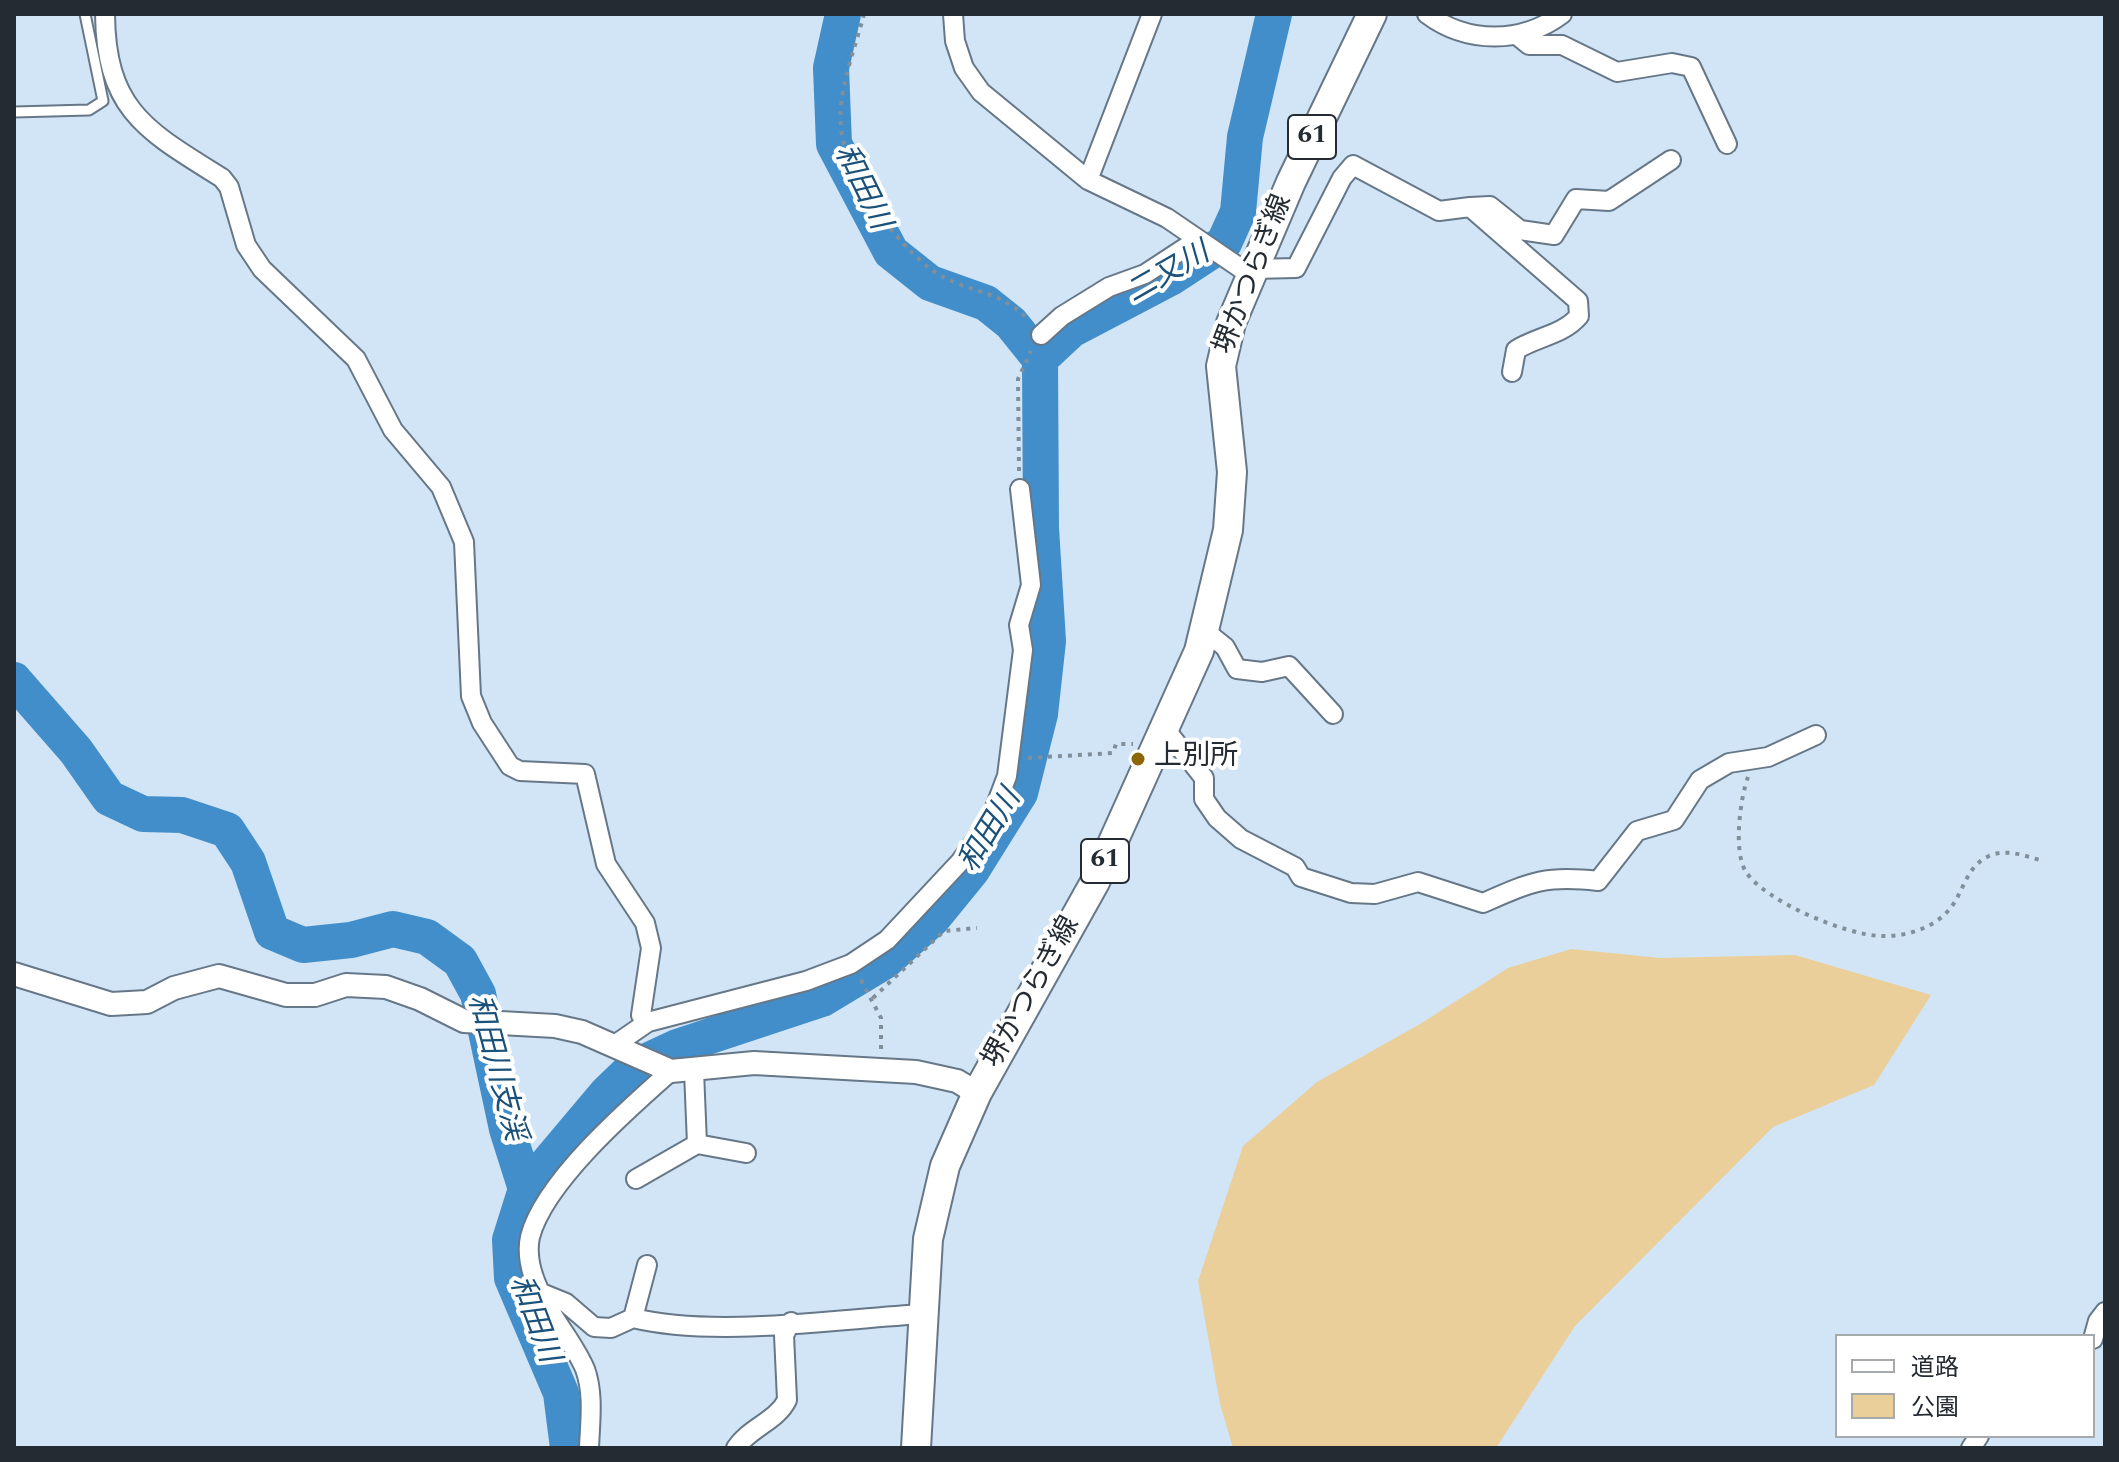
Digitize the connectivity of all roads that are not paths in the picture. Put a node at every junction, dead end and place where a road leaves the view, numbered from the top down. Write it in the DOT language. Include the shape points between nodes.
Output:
graph roads {
  1 [pos="85,14"];
  2 [pos="105,14"];
  3 [pos="953,14"];
  4 [pos="1152,14"];
  5 [pos="1372,14"];
  6 [pos="1427,14"];
  7 [pos="1562,14"];
  8 [pos="1518,36"];
  9 [pos="14,112"];
  10 [pos="1727,144"];
  11 [pos="1671,160"];
  12 [pos="1088,180"];
  13 [pos="1470,207"];
  14 [pos="1197,240"];
  15 [pos="1251,271"];
  16 [pos="1038,340"];
  17 [pos="1512,372"];
  18 [pos="1020,489"];
  19 [pos="1205,631"];
  20 [pos="1333,714"];
  21 [pos="1816,735"];
  22 [pos="1163,737"];
  23 [pos="14,974"];
  24 [pos="648,1022"];
  25 [pos="616,1044"];
  26 [pos="674,1070"];
  27 [pos="977,1093"];
  28 [pos="697,1144"];
  29 [pos="746,1153"];
  30 [pos="636,1179"];
  31 [pos="647,1265"];
  32 [pos="539,1292"];
  33 [pos="2105,1312"];
  34 [pos="923,1314"];
  35 [pos="633,1318"];
  36 [pos="791,1322"];
  37 [pos="2094,1334"];
  38 [pos="589,1448"];
  39 [pos="736,1448"];
  40 [pos="916,1448"];
  1 -- 9 [label="lane" via="103,101 89,110"];
  2 -- 24 [label="street" via="105,50 125,103 155,136 222,178 246,245 262,269 356,359 393,430 441,487 464,542 475,712 510,766 585,774 606,864 645,923 651,948 641,1015"];
  3 -- 12 [label="street" via="964,68 981,92"];
  4 -- 12 [label="street"];
  5 -- 15 [label="main road, 堺かつらぎ線 / 61"];
  6 -- 8 [label="street" via="1446,29"];
  7 -- 8 [label="street"];
  8 -- 10 [label="street" via="1529,45 1562,45 1617,72 1672,63 1691,67"];
  11 -- 13 [label="street" via="1609,201 1576,199 1554,235 1520,230 1490,206"];
  12 -- 14 [label="street" via="1154,210"];
  13 -- 15 [label="street" via="1439,211 1353,165 1296,268"];
  13 -- 17 [label="street" via="1578,301 1579,316 1569,328 1516,350"];
  14 -- 15 [label="street"];
  14 -- 16 [label="street" via="1145,274 1109,287 1062,316"];
  15 -- 19 [label="main road, 堺かつらぎ線 / 61" via="1221,366 1232,472 1228,530"];
  18 -- 24 [label="street" via="1031,585 1019,625 1023,650 1007,776 990,821 960,862 887,940 851,964"];
  19 -- 20 [label="street" via="1225,647 1237,669 1262,672 1289,666"];
  19 -- 22 [label="main road, 堺かつらぎ線 / 61"];
  21 -- 22 [label="street" via="1755,759 1729,763 1700,780 1674,820 1637,831 1598,881 1557,877 1525,884 1483,903 1418,882 1375,894 1351,893 1301,877 1295,867 1241,839 1217,818 1204,799 1204,778"];
  22 -- 27 [label="main road, 堺かつらぎ線 / 61" via="1095,882"];
  23 -- 25 [label="street" via="111,1004 147,1002 219,976 286,995 315,995 346,985 386,987 464,1021 555,1026"];
  24 -- 25 [label="street"];
  25 -- 26 [label="street"];
  26 -- 27 [label="street" via="754,1063 916,1072 957,1081"];
  26 -- 28 [label="street"];
  26 -- 32 [label="street" via="604,1130 537,1216 529,1240 529,1265"];
  27 -- 34 [label="main road, 堺かつらぎ線 / 61" via="945,1166 928,1239"];
  28 -- 29 [label="street"];
  28 -- 30 [label="street"];
  31 -- 35 [label="street"];
  32 -- 35 [label="street" via="566,1303 594,1327 611,1328"];
  32 -- 38 [label="street" via="585,1370"];
  33 -- 37 [label="street"];
  34 -- 36 [label="street"];
  34 -- 40 [label="main road, 堺かつらぎ線 / 61"];
  35 -- 36 [label="street" via="694,1327"];
  36 -- 39 [label="street" via="784,1335 787,1400"];
}
